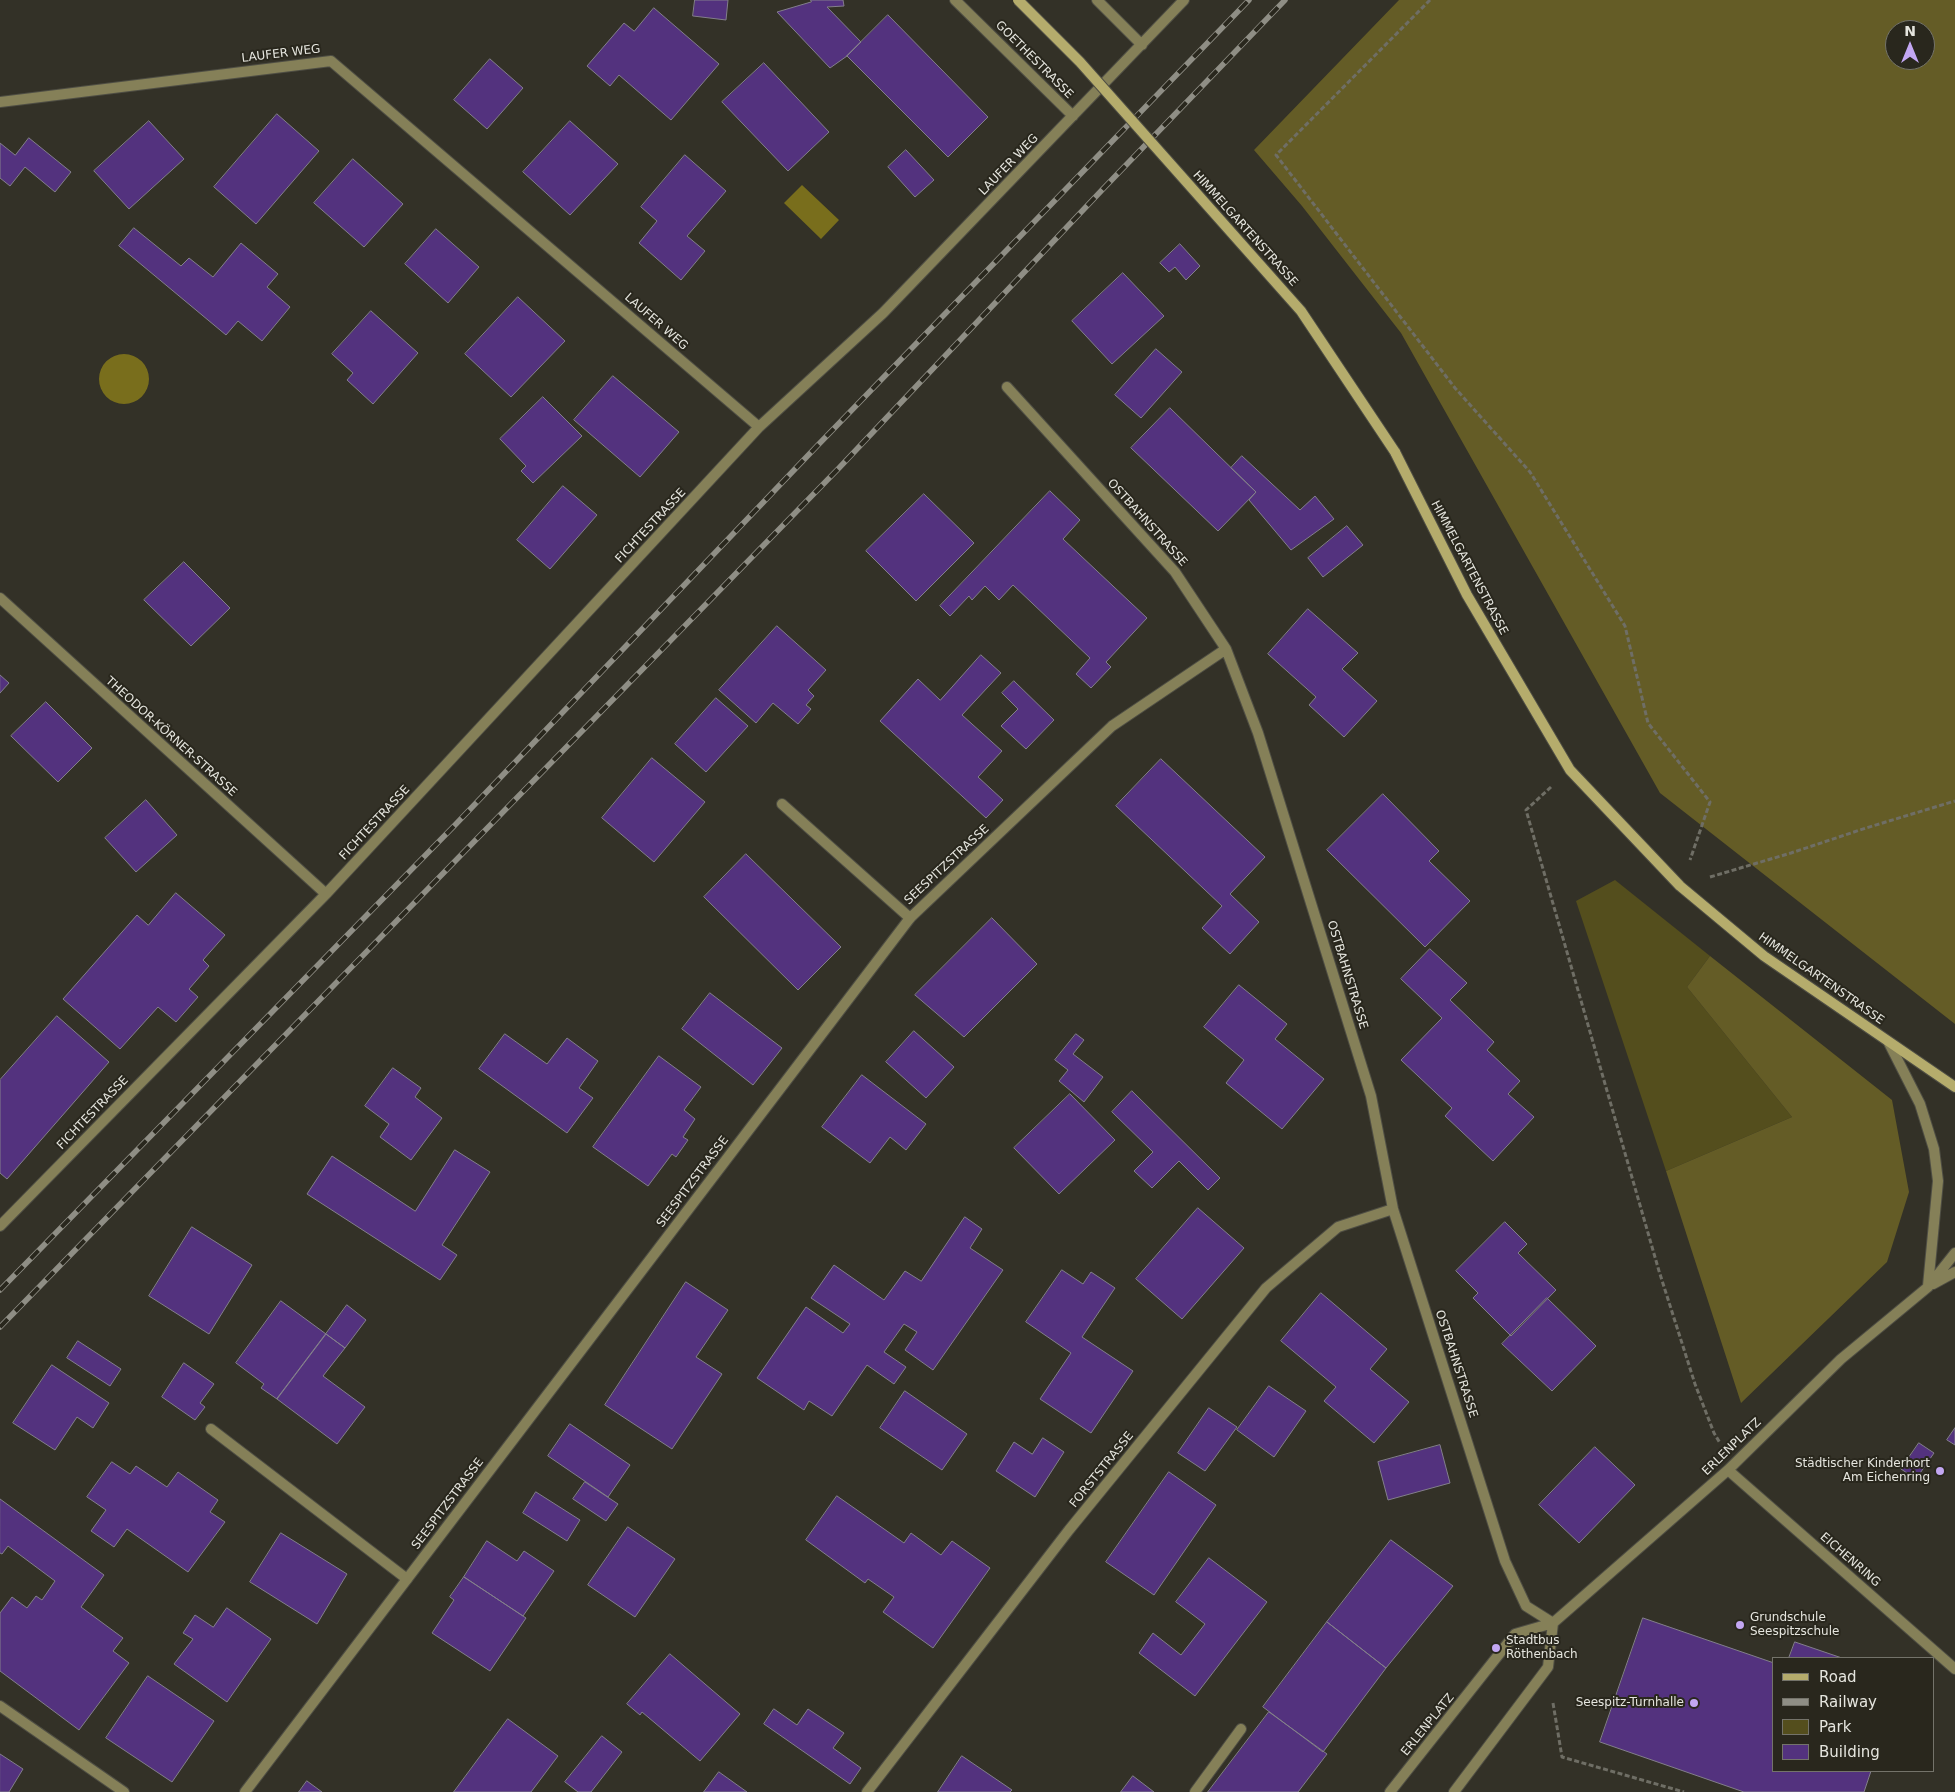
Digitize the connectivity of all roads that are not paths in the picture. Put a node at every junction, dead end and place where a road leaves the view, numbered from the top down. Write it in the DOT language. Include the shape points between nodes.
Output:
graph roads {
  1 [pos="956,0"];
  2 [pos="1018,0"];
  3 [pos="1096,0"];
  4 [pos="1184,0"];
  5 [pos="1142,45"];
  6 [pos="0,102"];
  7 [pos="1073,116"];
  8 [pos="1007,387"];
  9 [pos="759,428"];
  10 [pos="0,598"];
  11 [pos="1226,649"];
  12 [pos="782,804"];
  13 [pos="326,894"];
  14 [pos="910,918"];
  15 [pos="1889,1042"];
  16 [pos="1955,1087"];
  17 [pos="1393,1210"];
  18 [pos="0,1226"];
  19 [pos="1955,1254"];
  20 [pos="1955,1272"];
  21 [pos="1928,1287"];
  22 [pos="211,1429"];
  23 [pos="1730,1467"];
  24 [pos="406,1579"];
  25 [pos="1553,1624"];
  26 [pos="1955,1669"];
  27 [pos="0,1706"];
  28 [pos="1241,1729"];
  29 [pos="124,1792"];
  30 [pos="245,1792"];
  31 [pos="867,1792"];
  32 [pos="1195,1792"];
  33 [pos="1390,1792"];
  34 [pos="1454,1792"];
  1 -- 7 [label="street, GOETHESTRASSE"];
  2 -- 15 [label="street, HIMMELGARTENSTRASSE, bridge" via="1080,62 1301,311 1395,452 1467,595 1570,770 1680,886 1764,956"];
  3 -- 5 [label="street"];
  4 -- 5 [label="street, LAUFER WEG"];
  5 -- 7 [label="street, LAUFER WEG"];
  6 -- 9 [label="street, LAUFER WEG" via="331,61"];
  7 -- 9 [label="street, LAUFER WEG" via="883,313"];
  8 -- 11 [label="street, OSTBAHNSTRASSE" via="1174,572"];
  9 -- 13 [label="street, FICHTESTRASSE"];
  10 -- 13 [label="street, THEODOR-KÖRNER-STRASSE"];
  11 -- 14 [label="street, SEESPITZSTRASSE" via="1112,726"];
  11 -- 17 [label="street, OSTBAHNSTRASSE" via="1258,733 1372,1096"];
  12 -- 14 [label="street"];
  13 -- 18 [label="street, FICHTESTRASSE"];
  14 -- 24 [label="street, SEESPITZSTRASSE"];
  15 -- 16 [label="street, HIMMELGARTENSTRASSE"];
  15 -- 21 [label="street" via="1920,1104 1934,1149 1938,1180"];
  17 -- 25 [label="street, OSTBAHNSTRASSE" via="1506,1561 1526,1606"];
  17 -- 31 [label="street, FORSTSTRASSE" via="1338,1226 1266,1288 1069,1530"];
  19 -- 21 [label="street, ERLENPLATZ"];
  20 -- 21 [label="street, ERLENPLATZ"];
  21 -- 23 [label="street, ERLENPLATZ" via="1841,1359"];
  22 -- 24 [label="street"];
  23 -- 25 [label="street, ERLENPLATZ"];
  23 -- 26 [label="street, EICHENRING"];
  24 -- 30 [label="street, SEESPITZSTRASSE"];
  25 -- 33 [label="street, ERLENPLATZ" via="1515,1634"];
  25 -- 34 [label="street" via="1548,1668"];
  27 -- 29 [label="street"];
  28 -- 32 [label="street"];
}
